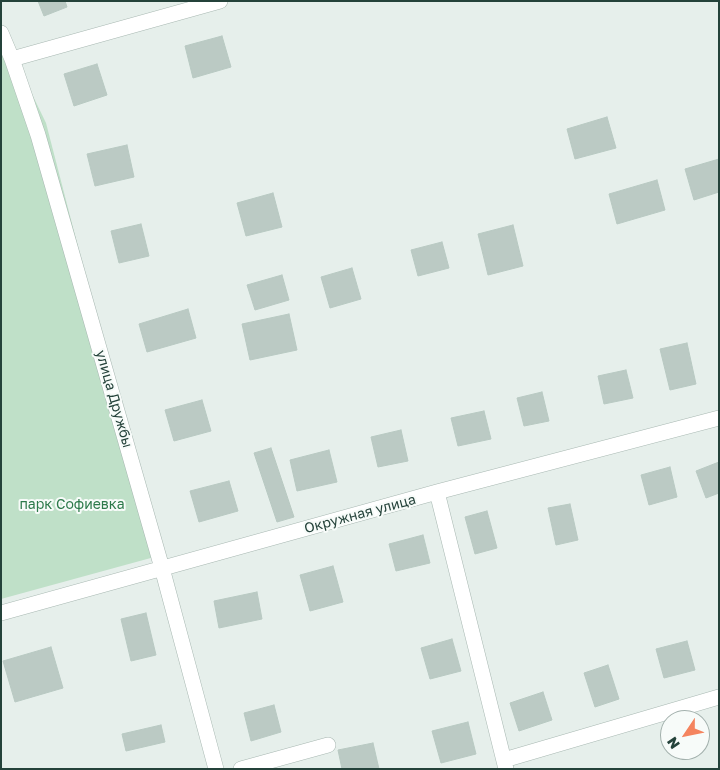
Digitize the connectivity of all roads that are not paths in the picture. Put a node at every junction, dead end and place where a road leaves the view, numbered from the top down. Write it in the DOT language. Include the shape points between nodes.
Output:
graph roads {
  1 [pos="220,1"];
  2 [pos="1,33"];
  3 [pos="12,59"];
  4 [pos="719,418"];
  5 [pos="438,492"];
  6 [pos="162,568"];
  7 [pos="1,613"];
  8 [pos="719,697"];
  9 [pos="328,745"];
  10 [pos="505,764"];
  11 [pos="216,769"];
  12 [pos="241,769"];
  1 -- 3 [label="street"];
  2 -- 3 [label="street, улица Дружбы"];
  3 -- 6 [label="street, улица Дружбы" via="38,135"];
  4 -- 5 [label="street, Окружная улица"];
  5 -- 6 [label="street, Окружная улица"];
  5 -- 10 [label="street"];
  6 -- 7 [label="street, Окружная улица"];
  6 -- 11 [label="street, улица Дружбы"];
  8 -- 10 [label="street"];
  9 -- 12 [label="street"];
}
